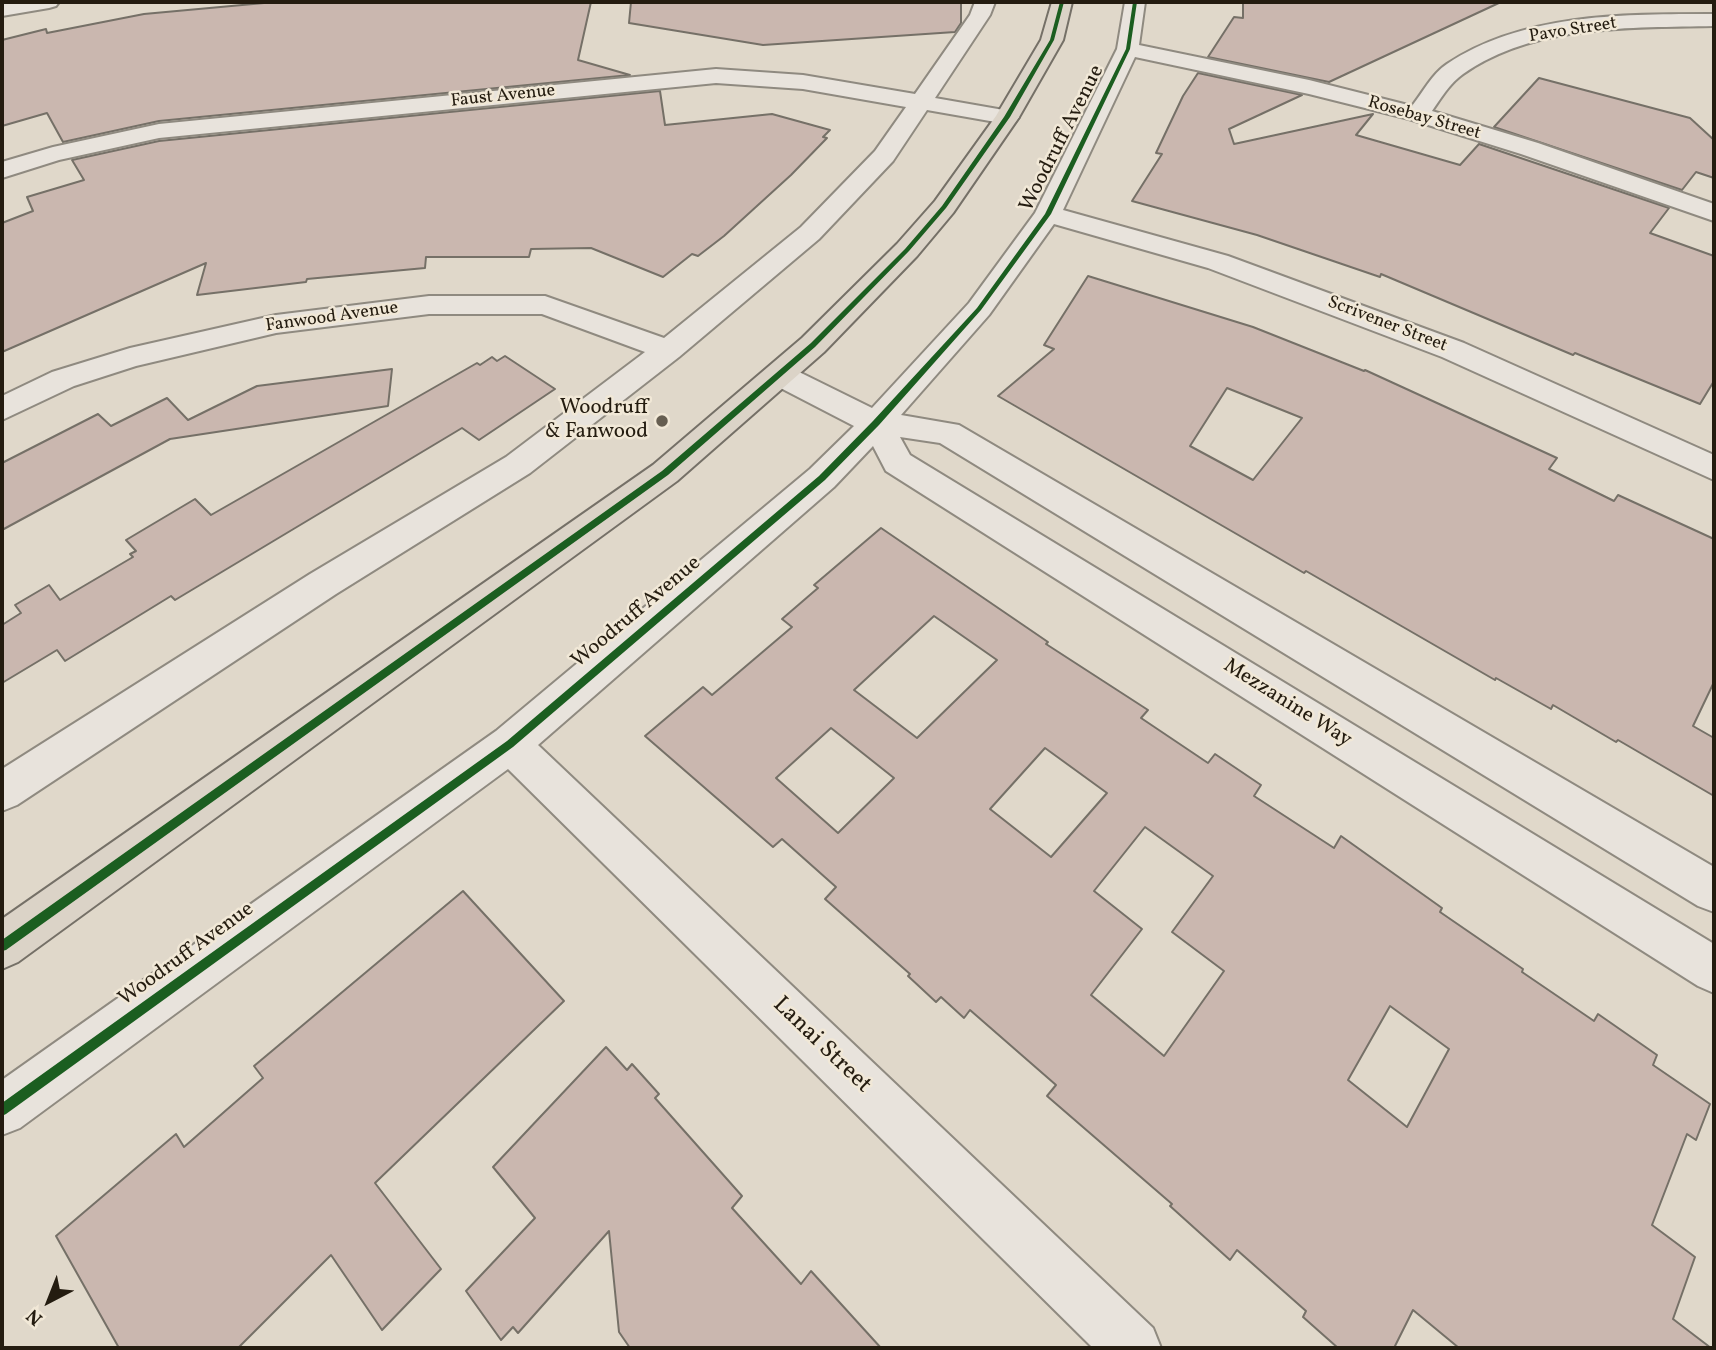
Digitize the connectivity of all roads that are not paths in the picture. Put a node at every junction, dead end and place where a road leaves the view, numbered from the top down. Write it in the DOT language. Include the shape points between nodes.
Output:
graph roads {
  1 [pos="49,2"];
  2 [pos="985,2"];
  3 [pos="1062,2"];
  4 [pos="1135,2"];
  5 [pos="6,7"];
  6 [pos="1714,20"];
  7 [pos="1128,49"];
  8 [pos="921,101"];
  9 [pos="1418,114"];
  10 [pos="1007,117"];
  11 [pos="2,170"];
  12 [pos="1714,213"];
  13 [pos="1048,214"];
  14 [pos="668,350"];
  15 [pos="780,375"];
  16 [pos="2,409"];
  17 [pos="876,423"];
  18 [pos="1714,468"];
  19 [pos="510,744"];
  20 [pos="2,792"];
  21 [pos="1714,891"];
  22 [pos="2,946"];
  23 [pos="1714,970"];
  24 [pos="2,1110"];
  25 [pos="1133,1348"];
  1 -- 5 [label="street"];
  2 -- 8 [label="street"];
  3 -- 10 [label="main road" via="1052,40"];
  4 -- 7 [label="street, Woodruff Avenue"];
  6 -- 9 [label="street, Pavo Street" via="1566,29 1503,44 1453,71"];
  7 -- 9 [label="street, Rosebay Street"];
  7 -- 13 [label="street, Woodruff Avenue"];
  8 -- 10 [label="street, Faust Avenue"];
  8 -- 11 [label="street, Faust Avenue" via="803,82 716,76 159,131"];
  8 -- 14 [label="street" via="884,156 810,233"];
  9 -- 12 [label="street, Rosebay Street"];
  10 -- 15 [label="main road" via="944,207 907,250"];
  13 -- 17 [label="street, Woodruff Avenue" via="979,309"];
  13 -- 18 [label="street, Scrivener Street" via="1218,262 1453,350"];
  14 -- 16 [label="street, Fanwood Avenue" via="545,305 429,306 276,324 130,358 63,379"];
  14 -- 20 [label="street" via="518,465 323,584"];
  15 -- 17 [label="street"];
  15 -- 22 [label="main road" via="665,473"];
  17 -- 19 [label="street, Woodruff Avenue" via="822,478"];
  17 -- 21 [label="street" via="948,433"];
  17 -- 23 [label="street, Mezzanine Way" via="898,463"];
  19 -- 24 [label="street, Woodruff Avenue"];
  19 -- 25 [label="street, Lanai Street"];
}
